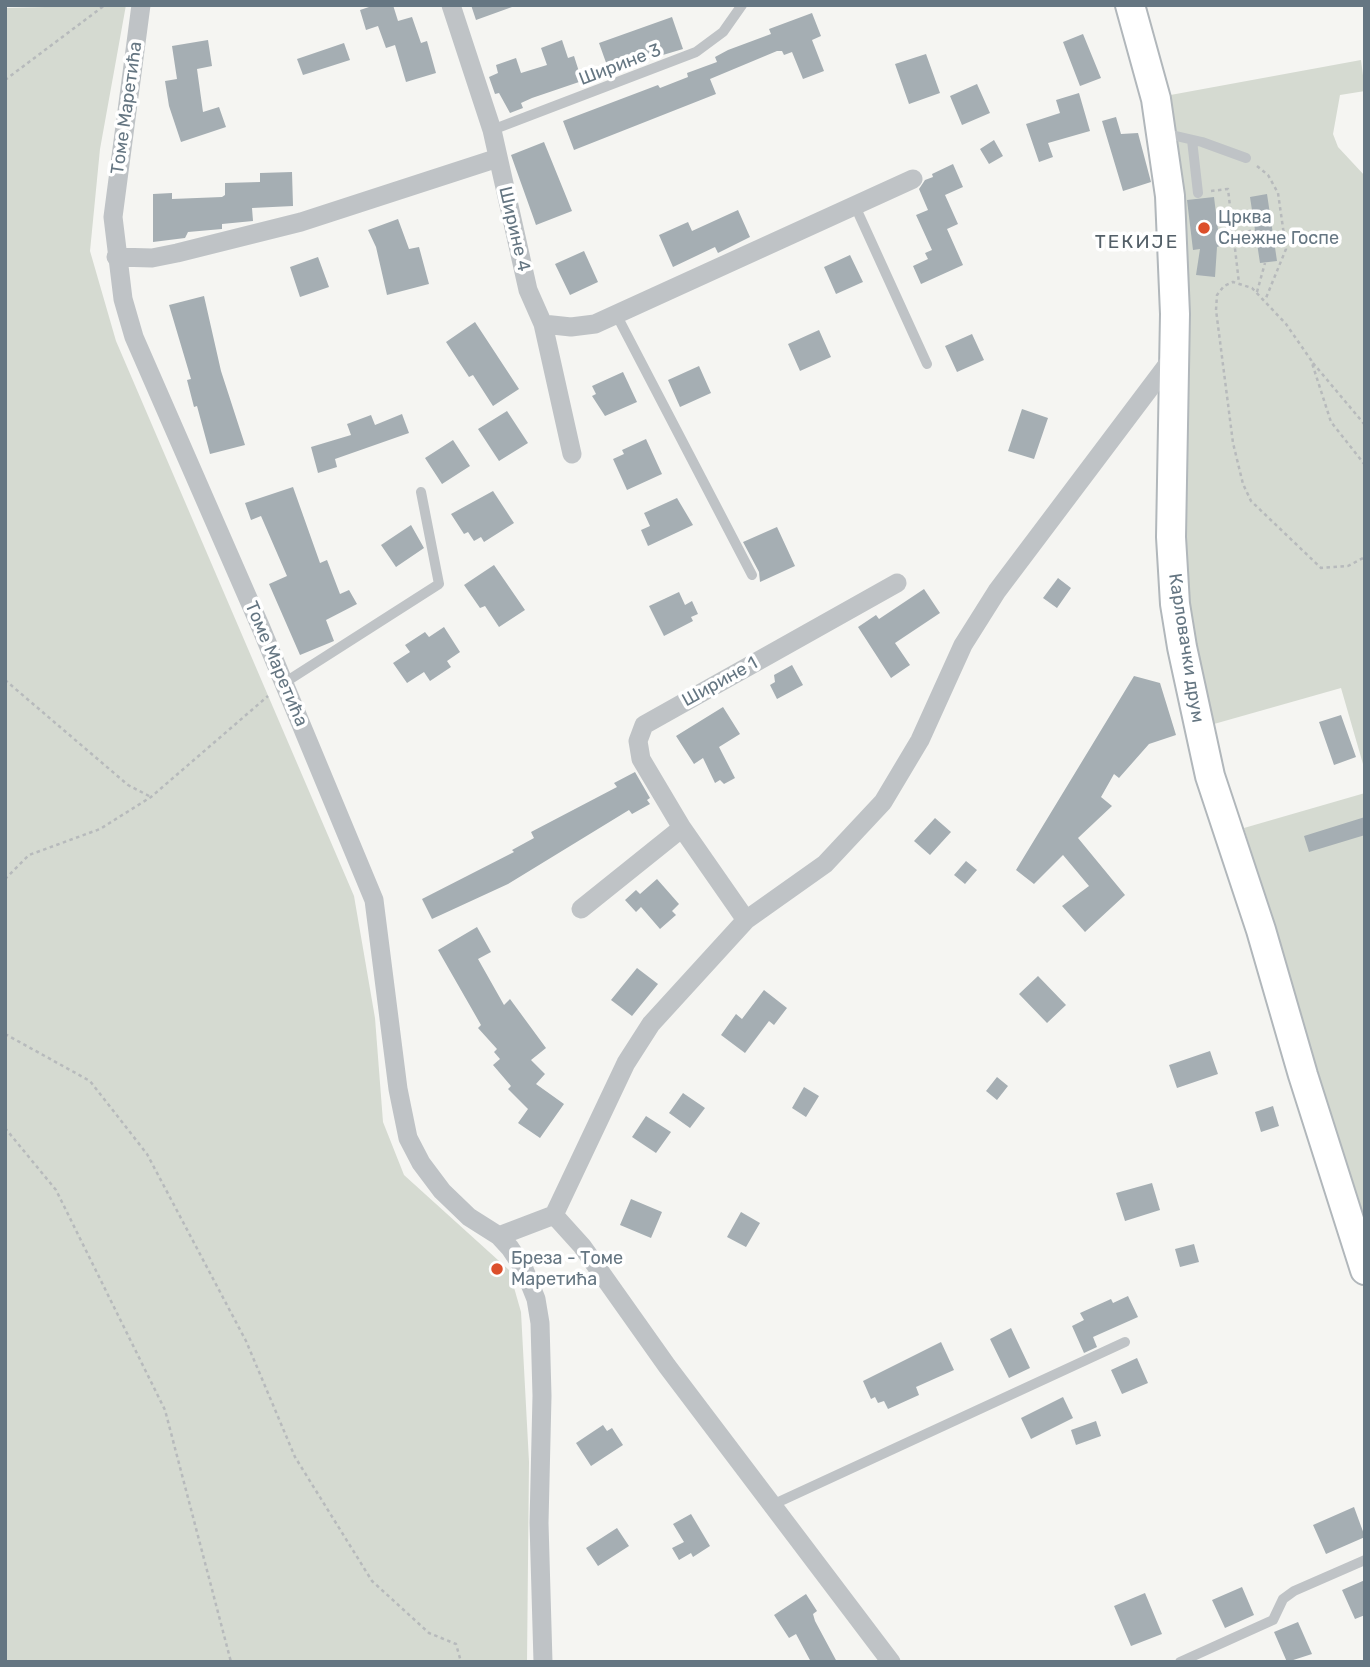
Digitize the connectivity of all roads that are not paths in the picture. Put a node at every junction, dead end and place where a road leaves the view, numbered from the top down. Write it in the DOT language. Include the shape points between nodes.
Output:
graph roads {
  1 [pos="141,5"];
  2 [pos="451,5"];
  3 [pos="743,5"];
  4 [pos="1130,5"];
  5 [pos="492,130"];
  6 [pos="1163,133"];
  7 [pos="1192,140"];
  8 [pos="498,158"];
  9 [pos="1246,158"];
  10 [pos="913,179"];
  11 [pos="1198,193"];
  12 [pos="855,206"];
  13 [pos="117,257"];
  14 [pos="616,314"];
  15 [pos="543,324"];
  16 [pos="1174,356"];
  17 [pos="927,365"];
  18 [pos="572,454"];
  19 [pos="421,492"];
  20 [pos="752,575"];
  21 [pos="897,583"];
  22 [pos="284,682"];
  23 [pos="682,828"];
  24 [pos="581,909"];
  25 [pos="746,920"];
  26 [pos="554,1215"];
  27 [pos="499,1236"];
  28 [pos="1365,1270"];
  29 [pos="1125,1342"];
  30 [pos="772,1505"];
  31 [pos="1365,1560"];
  32 [pos="543,1661"];
  33 [pos="891,1662"];
  34 [pos="1180,1662"];
  1 -- 13 [label="street, Томе Маретића" via="116,190 113,231"];
  2 -- 5 [label="street, Ширине 4"];
  3 -- 5 [label="lane, Ширине 3" via="723,32 696,52"];
  4 -- 6 [label="main road, Карловачки друм"];
  5 -- 8 [label="street, Ширине 4"];
  6 -- 7 [label="lane"];
  6 -- 16 [label="main road, Карловачки друм" via="1174,262"];
  7 -- 9 [label="lane"];
  7 -- 11 [label="lane"];
  8 -- 13 [label="street" via="301,222 152,258"];
  8 -- 15 [label="street, Ширине 4" via="528,290"];
  10 -- 12 [label="street"];
  12 -- 14 [label="street"];
  12 -- 17 [label="lane"];
  13 -- 22 [label="street, Томе Маретића" via="134,337"];
  14 -- 15 [label="street" via="595,324"];
  14 -- 20 [label="lane"];
  15 -- 18 [label="street, Ширине 4"];
  16 -- 25 [label="street" via="997,591 963,645 919,740 883,802 825,864"];
  16 -- 28 [label="main road, Карловачки друм" via="1171,537 1175,604 1186,663 1210,776"];
  19 -- 22 [label="lane" via="439,584"];
  21 -- 23 [label="street, Ширине 1" via="644,724 638,741 641,759"];
  22 -- 27 [label="street, Томе Маретића" via="374,900 408,1138 442,1191 475,1223"];
  23 -- 24 [label="street"];
  23 -- 25 [label="street"];
  25 -- 26 [label="street" via="651,1024 626,1063"];
  26 -- 27 [label="street"];
  26 -- 30 [label="street" via="582,1245"];
  27 -- 32 [label="street" via="524,1269 540,1323"];
  29 -- 30 [label="lane"];
  30 -- 33 [label="street"];
  31 -- 34 [label="lane" via="1294,1591 1283,1599 1273,1620"];
}
